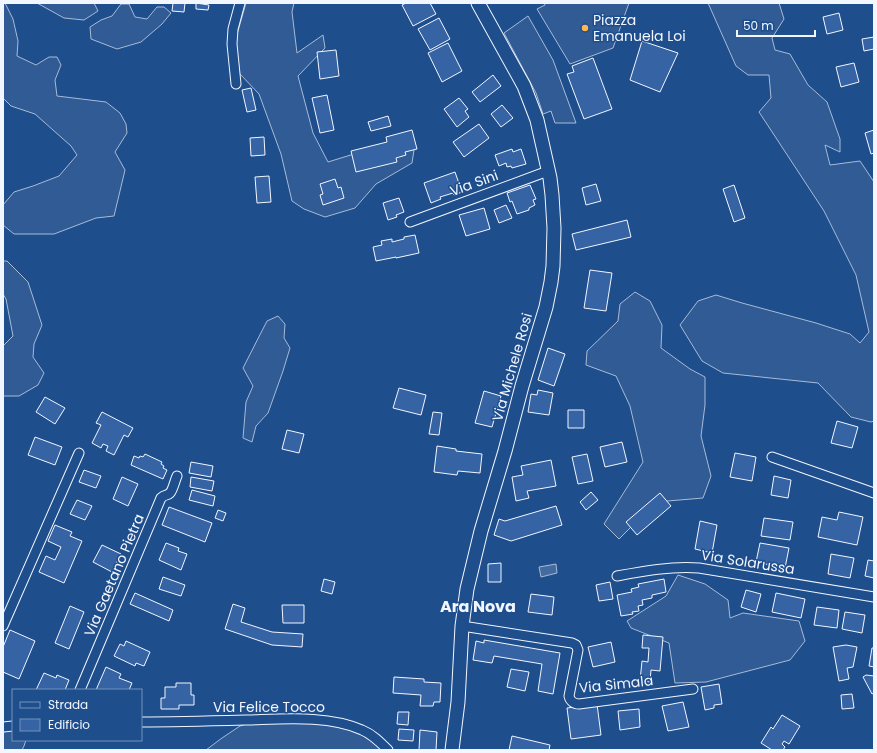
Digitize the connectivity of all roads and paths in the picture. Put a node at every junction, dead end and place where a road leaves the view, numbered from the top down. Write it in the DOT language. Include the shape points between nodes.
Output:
graph roads {
  1 [pos="240,3"];
  2 [pos="478,3"];
  3 [pos="236,84"];
  4 [pos="548,171"];
  5 [pos="410,222"];
  6 [pos="79,453"];
  7 [pos="772,457"];
  8 [pos="177,476"];
  9 [pos="874,493"];
  10 [pos="617,576"];
  11 [pos="874,597"];
  12 [pos="3,626"];
  13 [pos="462,626"];
  14 [pos="80,689"];
  15 [pos="693,689"];
  16 [pos="142,722"];
  17 [pos="388,750"];
  18 [pos="452,750"];
  1 -- 3 [label="street" via="232,36"];
  2 -- 4 [label="street, Via Michele Rosi" via="524,86 540,132"];
  4 -- 5 [label="street, Via Sini"];
  4 -- 13 [label="street, Via Michele Rosi" via="554,228 550,286 480,531"];
  6 -- 12 [label="street"];
  7 -- 9 [label="street"];
  8 -- 14 [label="street, Via Gaetano Pietra" via="171,492 161,498"];
  10 -- 11 [label="street, Via Solarussa" via="667,568 699,568"];
  13 -- 15 [label="street, Via Simala" via="576,645 578,650 569,696 575,703"];
  13 -- 18 [label="street, Via Michele Rosi" via="458,702"];
  16 -- 17 [label="street, Via Felice Tocco" via="321,720 363,730"];
}
